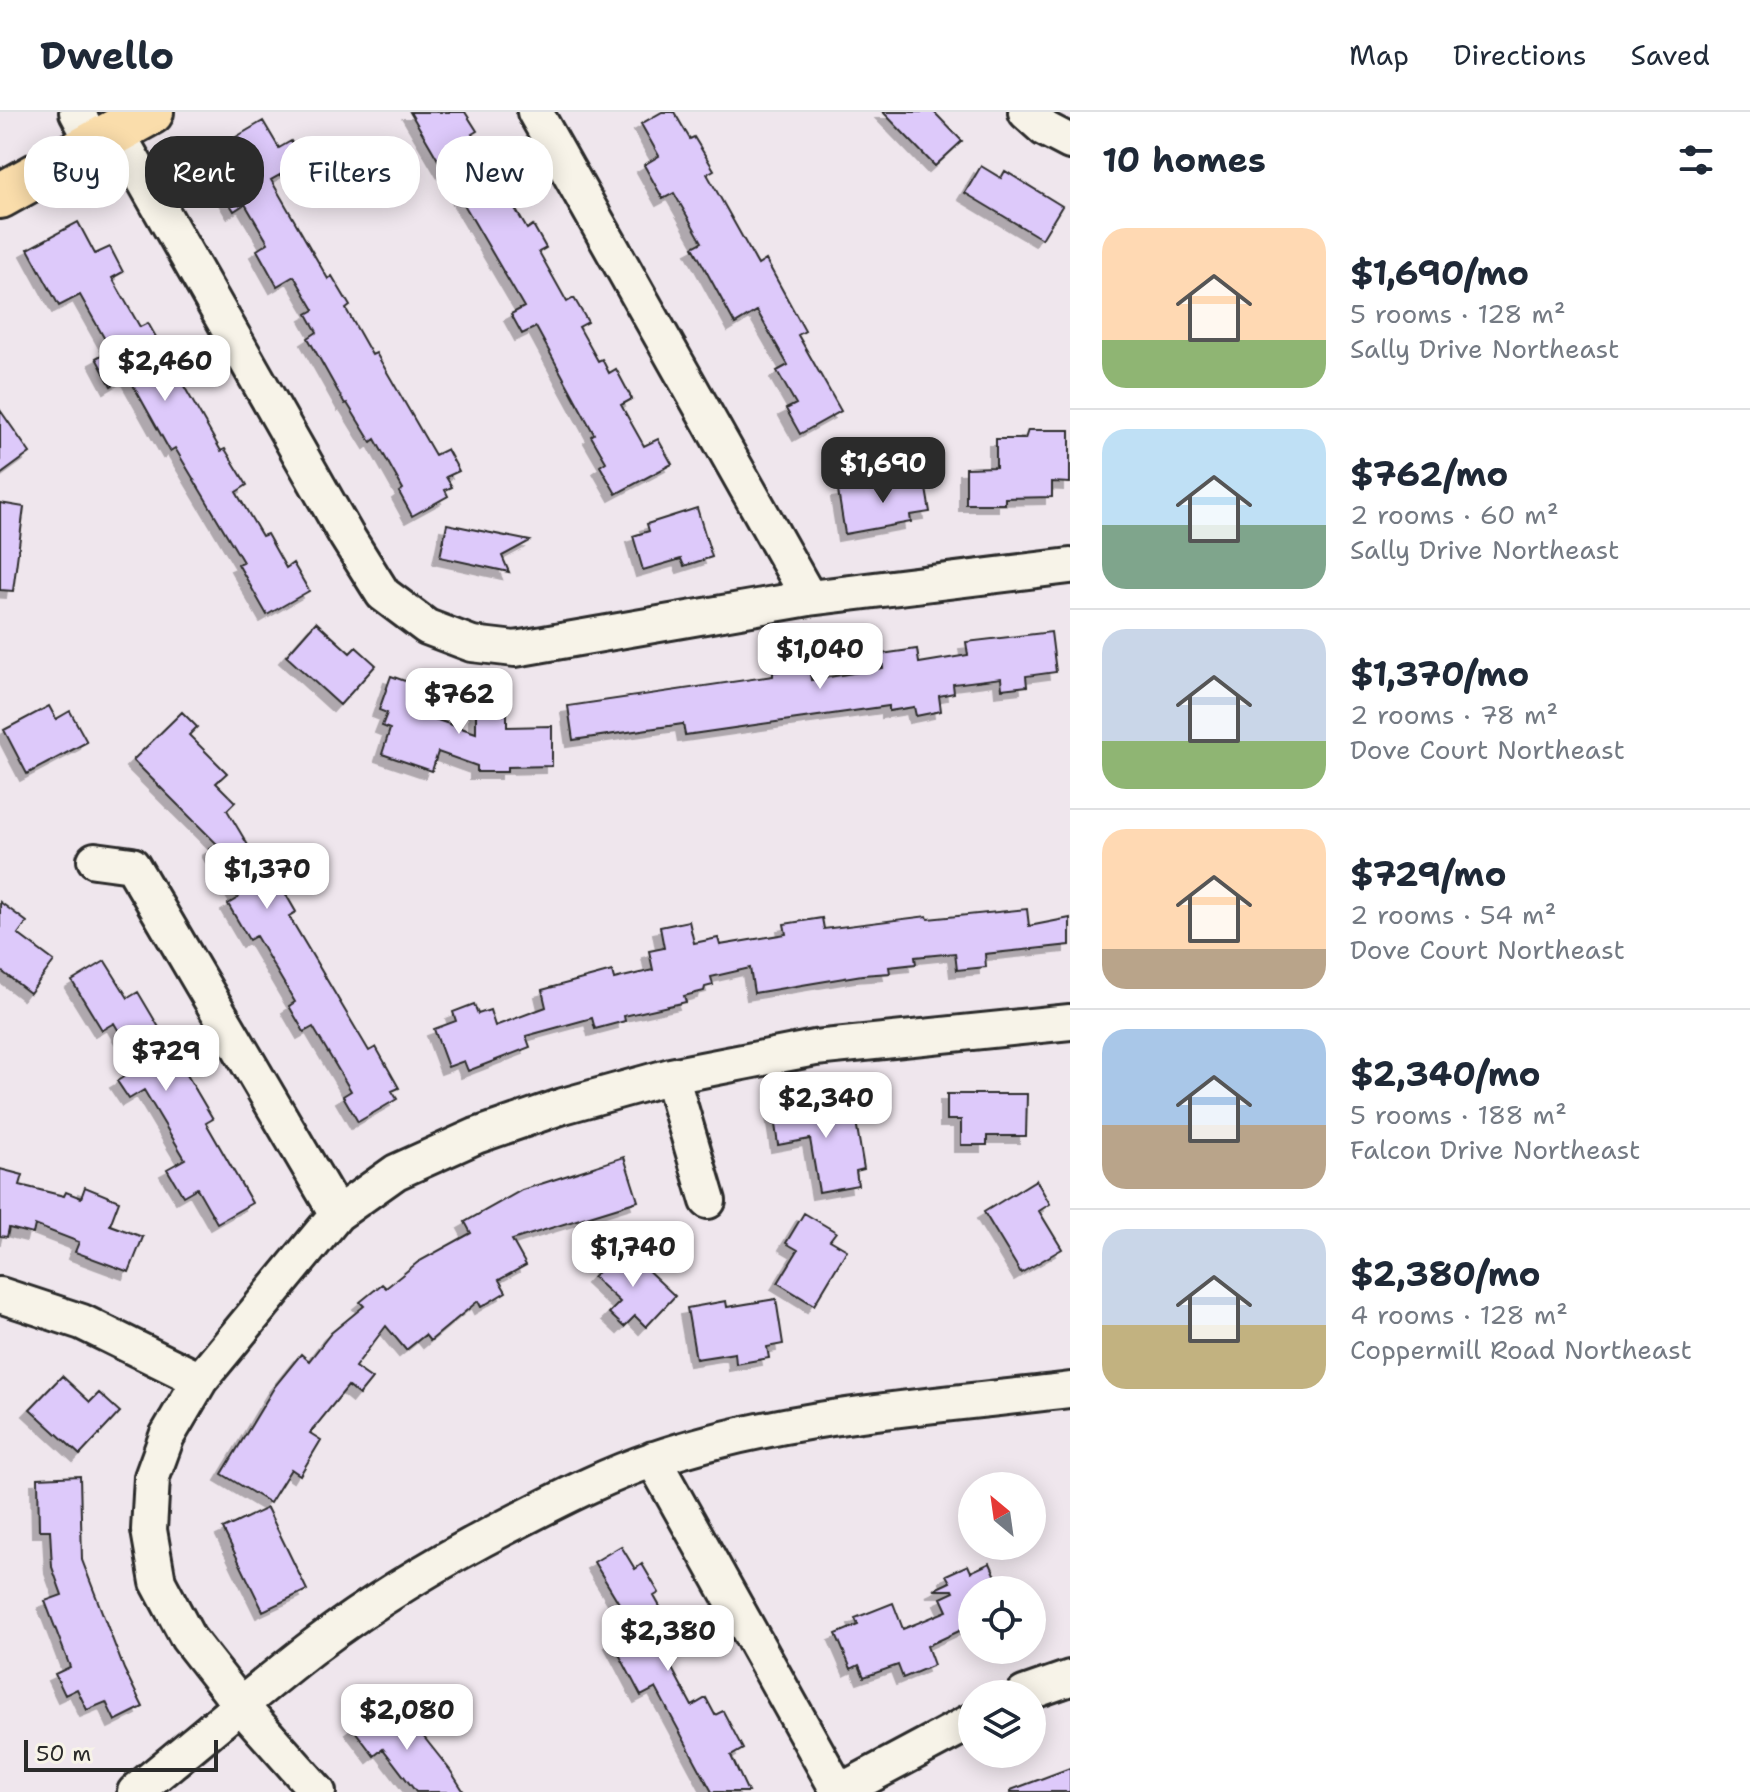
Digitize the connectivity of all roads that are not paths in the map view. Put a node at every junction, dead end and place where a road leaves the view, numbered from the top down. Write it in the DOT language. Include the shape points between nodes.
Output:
graph roads {
  1 [pos="535,112"];
  2 [pos="1026,112"];
  3 [pos="117,122"];
  4 [pos="1070,142"];
  5 [pos="0,196"];
  6 [pos="1070,566"];
  7 [pos="809,598"];
  8 [pos="95,860"];
  9 [pos="1070,1022"];
  10 [pos="671,1076"];
  11 [pos="708,1201"];
  12 [pos="337,1214"];
  13 [pos="0,1295"];
  14 [pos="200,1380"];
  15 [pos="1070,1390"];
  16 [pos="653,1459"];
  17 [pos="1070,1678"];
  18 [pos="1046,1686"];
  19 [pos="242,1707"];
  20 [pos="958,1728"];
  21 [pos="135,1792"];
  22 [pos="318,1792"];
  23 [pos="839,1792"];
  1 -- 7 [label="street"];
  2 -- 4 [label="street"];
  3 -- 5 [label="main road"];
  3 -- 7 [label="street" via="346,535 383,594 427,627 472,644 515,649"];
  6 -- 7 [label="street"];
  8 -- 12 [label="street" via="132,865"];
  9 -- 10 [label="street" via="815,1048"];
  10 -- 11 [label="street"];
  10 -- 12 [label="street" via="476,1136 396,1172"];
  12 -- 14 [label="street"];
  13 -- 14 [label="street" via="82,1322"];
  14 -- 19 [label="street" via="167,1436 152,1477 149,1530 158,1582 188,1638"];
  15 -- 16 [label="street" via="832,1418"];
  16 -- 19 [label="street" via="501,1529 383,1597"];
  16 -- 23 [label="street"];
  17 -- 18 [label="street"];
  19 -- 21 [label="street"];
  19 -- 22 [label="street"];
  20 -- 23 [label="street"];
}
